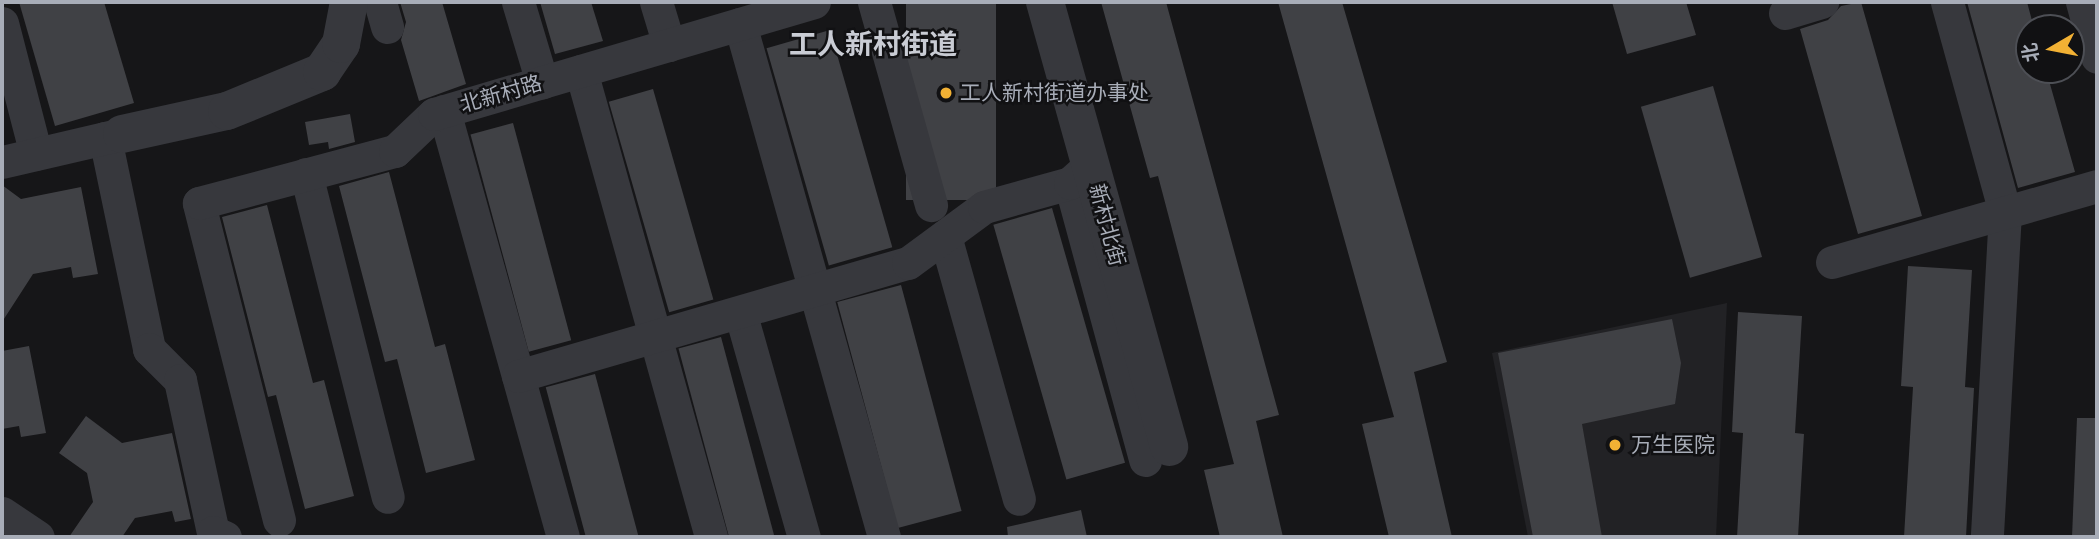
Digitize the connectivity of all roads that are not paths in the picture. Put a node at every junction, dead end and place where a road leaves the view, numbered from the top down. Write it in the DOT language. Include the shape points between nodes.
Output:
graph roads {
  1 [pos="349,2"];
  2 [pos="518,2"];
  3 [pos="656,2"];
  4 [pos="874,2"];
  5 [pos="1045,2"];
  6 [pos="1822,2"];
  7 [pos="1947,2"];
  8 [pos="2082,2"];
  9 [pos="800,4"];
  10 [pos="1785,13"];
  11 [pos="2,23"];
  12 [pos="740,24"];
  13 [pos="669,45"];
  14 [pos="2097,57"];
  15 [pos="581,71"];
  16 [pos="542,82"];
  17 [pos="444,111"];
  18 [pos="114,136"];
  19 [pos="36,154"];
  20 [pos="2,162"];
  21 [pos="306,174"];
  22 [pos="1080,174"];
  23 [pos="2097,186"];
  24 [pos="931,205"];
  25 [pos="2005,212"];
  26 [pos="945,236"];
  27 [pos="1832,262"];
  28 [pos="816,293"];
  29 [pos="741,315"];
  30 [pos="656,339"];
  31 [pos="518,376"];
  32 [pos="1157,453"];
  33 [pos="388,497"];
  34 [pos="1019,499"];
  35 [pos="2,513"];
  36 [pos="279,520"];
  37 [pos="213,535"];
  38 [pos="38,537"];
  39 [pos="563,537"];
  40 [pos="711,537"];
  41 [pos="804,537"];
  42 [pos="884,537"];
  43 [pos="1987,537"];
  1 -- 18 [label="street" via="341,44 322,72 227,111"];
  2 -- 16 [label="street"];
  3 -- 13 [label="street"];
  4 -- 24 [label="street"];
  5 -- 22 [label="street, 新村北街"];
  6 -- 10 [label="street"];
  7 -- 25 [label="street"];
  8 -- 14 [label="street"];
  9 -- 12 [label="street, 北新村路"];
  11 -- 19 [label="street"];
  12 -- 13 [label="street, 北新村路"];
  12 -- 28 [label="street"];
  13 -- 15 [label="street, 北新村路"];
  15 -- 16 [label="street, 北新村路"];
  15 -- 30 [label="street"];
  16 -- 17 [label="street, 北新村路"];
  17 -- 21 [label="street, 北新村路" via="434,114 395,151"];
  17 -- 31 [label="street"];
  18 -- 19 [label="street"];
  18 -- 37 [label="street" via="149,349 180,380"];
  19 -- 20 [label="street"];
  21 -- 33 [label="street"];
  21 -- 36 [label="street, 北新村路" via="199,203"];
  22 -- 26 [label="street" via="984,207"];
  22 -- 32 [label="street, 新村北街"];
  23 -- 25 [label="street"];
  25 -- 27 [label="street"];
  25 -- 43 [label="street"];
  26 -- 28 [label="street" via="908,263"];
  26 -- 34 [label="street"];
  28 -- 29 [label="street"];
  28 -- 42 [label="street"];
  29 -- 30 [label="street"];
  29 -- 41 [label="street"];
  30 -- 31 [label="street"];
  30 -- 40 [label="street"];
  31 -- 39 [label="street"];
  35 -- 38 [label="street"];
}
